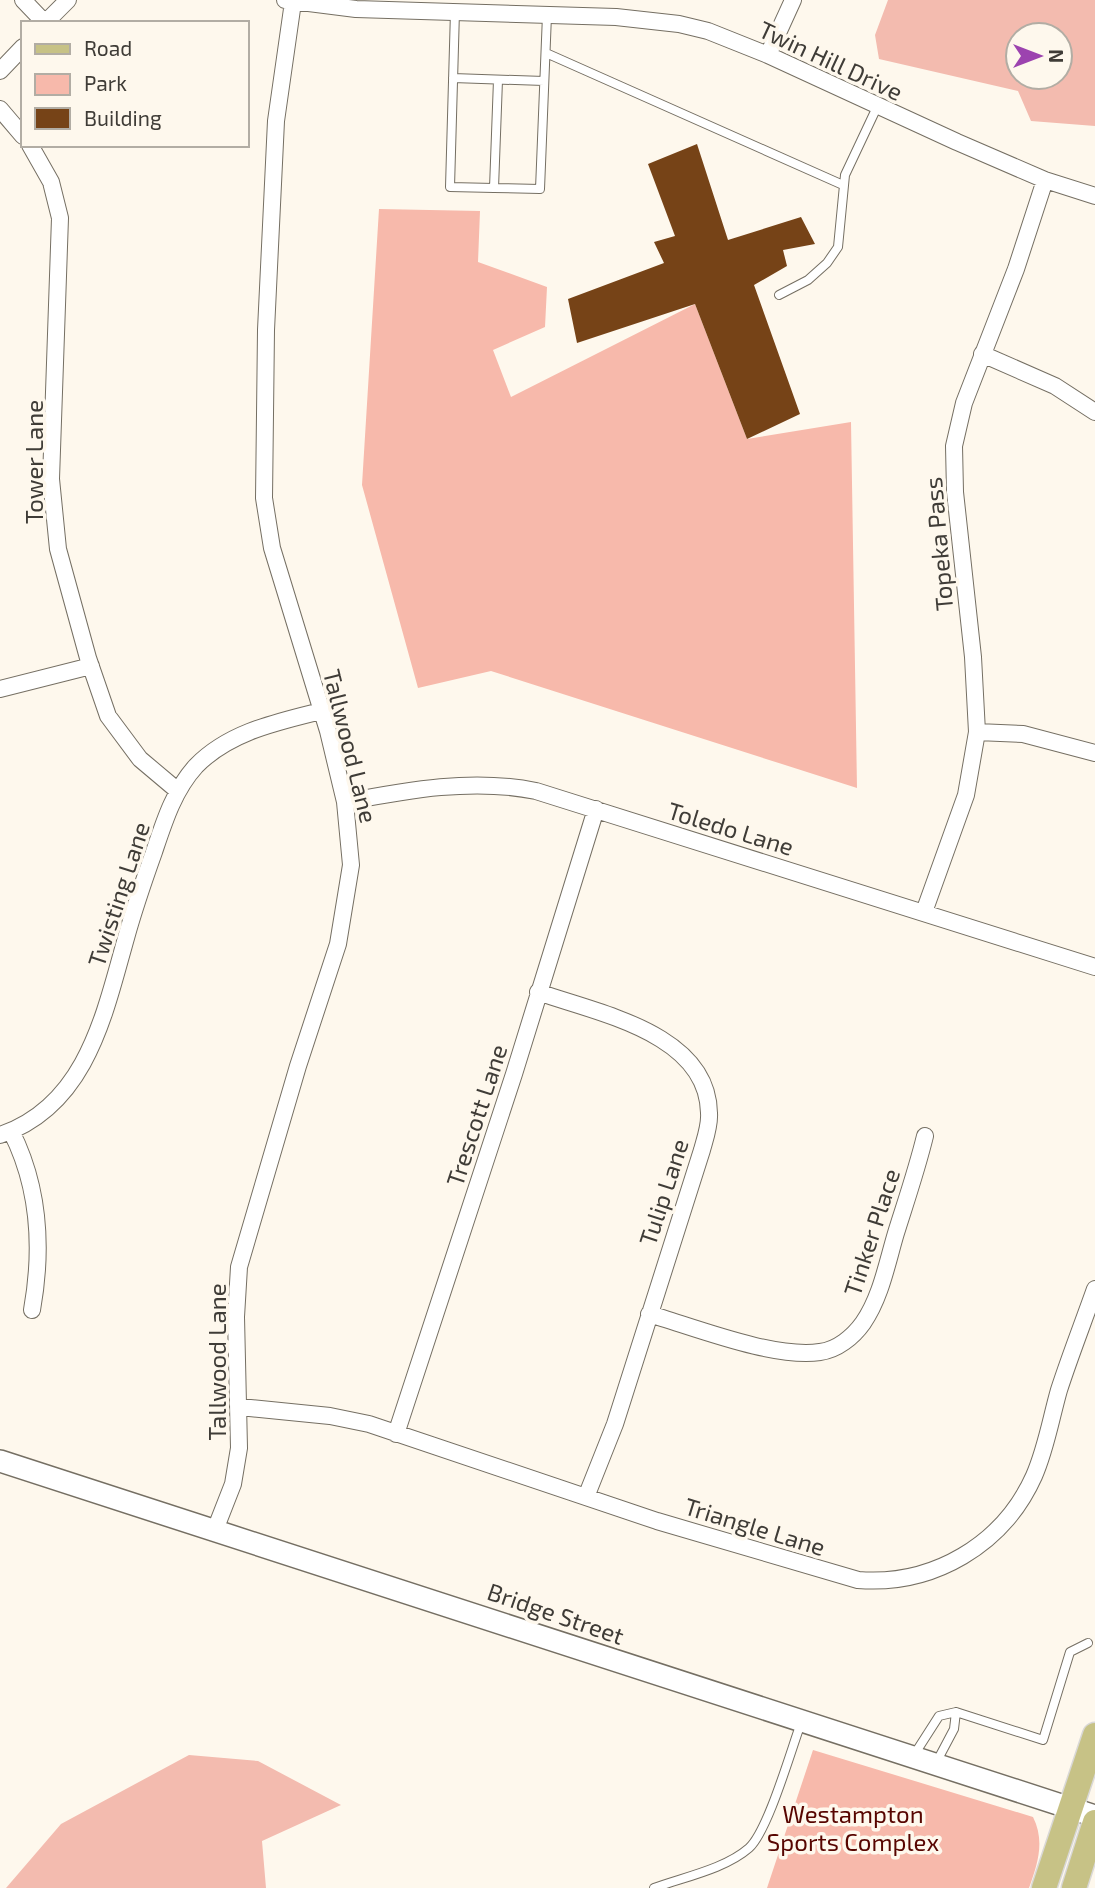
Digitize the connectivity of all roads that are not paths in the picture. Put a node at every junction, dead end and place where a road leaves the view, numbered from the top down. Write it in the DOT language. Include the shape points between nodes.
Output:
graph roads {
  1 [pos="23,0"];
  2 [pos="68,0"];
  3 [pos="793,0"];
  4 [pos="289,1"];
  5 [pos="456,11"];
  6 [pos="547,14"];
  7 [pos="43,21"];
  8 [pos="47,21"];
  9 [pos="21,49"];
  10 [pos="546,53"];
  11 [pos="768,55"];
  12 [pos="0,71"];
  13 [pos="453,78"];
  14 [pos="498,80"];
  15 [pos="544,81"];
  16 [pos="878,105"];
  17 [pos="0,109"];
  18 [pos="21,134"];
  19 [pos="31,147"];
  20 [pos="1045,180"];
  21 [pos="843,185"];
  22 [pos="494,188"];
  23 [pos="1095,196"];
  24 [pos="779,295"];
  25 [pos="982,354"];
  26 [pos="1095,412"];
  27 [pos="91,666"];
  28 [pos="0,689"];
  29 [pos="321,710"];
  30 [pos="977,732"];
  31 [pos="1095,753"];
  32 [pos="178,791"];
  33 [pos="345,802"];
  34 [pos="596,810"];
  35 [pos="924,912"];
  36 [pos="1095,967"];
  37 [pos="538,992"];
  38 [pos="5,1133"];
  39 [pos="925,1136"];
  40 [pos="1095,1289"];
  41 [pos="32,1310"];
  42 [pos="649,1314"];
  43 [pos="240,1407"];
  44 [pos="396,1434"];
  45 [pos="0,1461"];
  46 [pos="586,1497"];
  47 [pos="215,1530"];
  48 [pos="1093,1643"];
  49 [pos="956,1712"];
  50 [pos="801,1723"];
  51 [pos="1095,1735"];
  52 [pos="912,1758"];
  53 [pos="935,1766"];
  54 [pos="1071,1808"];
  55 [pos="1095,1816"];
  56 [pos="1095,1822"];
  57 [pos="677,1884"];
  58 [pos="654,1888"];
  59 [pos="1044,1888"];
  60 [pos="1074,1888"];
  1 -- 7 [label="street"];
  2 -- 8 [label="street"];
  3 -- 11 [label="street"];
  4 -- 5 [label="street, Twin Hill Drive" via="356,9"];
  4 -- 29 [label="street, Tallwood Lane" via="276,121 265,330 264,498 272,548"];
  5 -- 6 [label="street, Twin Hill Drive"];
  5 -- 13 [label="lane"];
  6 -- 10 [label="lane"];
  6 -- 11 [label="street, Twin Hill Drive" via="678,24"];
  9 -- 12 [label="street"];
  10 -- 15 [label="lane"];
  10 -- 21 [label="lane"];
  11 -- 16 [label="street, Twin Hill Drive"];
  13 -- 14 [label="lane"];
  13 -- 22 [label="lane" via="450,187"];
  14 -- 15 [label="lane"];
  14 -- 22 [label="lane"];
  15 -- 22 [label="lane" via="540,189"];
  16 -- 20 [label="street, Twin Hill Drive"];
  16 -- 21 [label="lane"];
  17 -- 18 [label="street"];
  19 -- 27 [label="street, Tower Lane" via="51,182 60,218 51,503 58,549"];
  20 -- 23 [label="street, Twin Hill Drive"];
  20 -- 25 [label="street, Topeka Pass"];
  21 -- 24 [label="lane" via="838,247 808,280"];
  25 -- 26 [label="street" via="1055,386"];
  25 -- 30 [label="street, Topeka Pass" via="954,446"];
  27 -- 28 [label="street"];
  27 -- 32 [label="street, Tower Lane" via="100,698 118,732 140,759"];
  29 -- 32 [label="street, Twisting Lane" via="269,724 227,743 198,765"];
  29 -- 33 [label="street, Tallwood Lane"];
  30 -- 31 [label="street" via="1023,734"];
  30 -- 35 [label="street, Topeka Pass" via="965,795"];
  32 -- 38 [label="street, Twisting Lane" via="142,886 97,1033 79,1073 52,1104"];
  33 -- 34 [label="street, Toledo Lane" via="490,784 536,791"];
  33 -- 43 [label="street, Tallwood Lane" via="351,865 338,944 239,1267"];
  34 -- 35 [label="street, Toledo Lane"];
  34 -- 37 [label="street, Trescott Lane"];
  35 -- 36 [label="street, Toledo Lane"];
  37 -- 42 [label="street, Tulip Lane" via="623,1021 669,1044 693,1067 707,1098 710,1115 702,1150"];
  37 -- 44 [label="street, Trescott Lane"];
  38 -- 41 [label="street" via="25,1162 37,1208 39,1244"];
  39 -- 42 [label="street, Tinker Place" via="880,1287 864,1321 838,1345 803,1353 769,1348"];
  40 -- 46 [label="street, Triangle Lane" via="1024,1494 992,1535 947,1566 882,1582 858,1580"];
  42 -- 46 [label="street, Tulip Lane" via="615,1424"];
  43 -- 44 [label="street, Triangle Lane" via="349,1419"];
  43 -- 47 [label="street, Tallwood Lane" via="233,1484"];
  44 -- 46 [label="street, Triangle Lane"];
  45 -- 47 [label="main road, Bridge Street"];
  47 -- 50 [label="main road, Bridge Street"];
  48 -- 49 [label="lane" via="1070,1652 1043,1740"];
  49 -- 52 [label="lane" via="939,1716"];
  49 -- 53 [label="lane" via="954,1729"];
  50 -- 52 [label="main road, Bridge Street"];
  50 -- 57 [label="lane" via="765,1822 751,1847"];
  51 -- 54 [label="main road"];
  52 -- 53 [label="main road, Bridge Street"];
  53 -- 54 [label="main road, Bridge Street"];
  54 -- 55 [label="main road, Bridge Street"];
  54 -- 59 [label="main road"];
  56 -- 60 [label="main road"];
  57 -- 58 [label="lane"];
}
